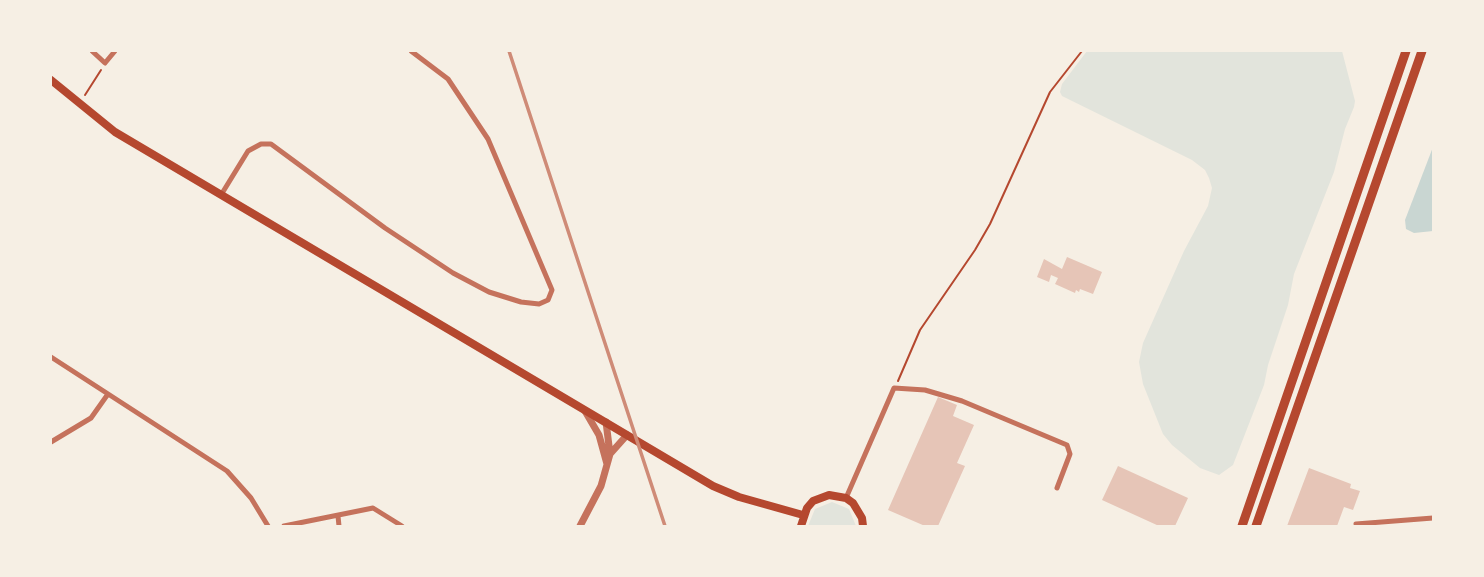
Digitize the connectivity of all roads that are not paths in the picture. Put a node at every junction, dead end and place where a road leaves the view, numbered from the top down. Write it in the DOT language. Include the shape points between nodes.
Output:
graph roads {
  1 [pos="92,51"];
  2 [pos="115,51"];
  3 [pos="411,51"];
  4 [pos="1406,51"];
  5 [pos="1422,51"];
  6 [pos="51,80"];
  7 [pos="221,195"];
  8 [pos="51,357"];
  9 [pos="108,394"];
  10 [pos="584,409"];
  11 [pos="606,422"];
  12 [pos="627,435"];
  13 [pos="51,442"];
  14 [pos="610,454"];
  15 [pos="607,464"];
  16 [pos="1057,488"];
  17 [pos="846,498"];
  18 [pos="803,515"];
  19 [pos="338,516"];
  20 [pos="1433,518"];
  21 [pos="1356,524"];
  22 [pos="268,526"];
  23 [pos="284,526"];
  24 [pos="340,526"];
  25 [pos="402,526"];
  26 [pos="580,526"];
  27 [pos="801,526"];
  28 [pos="863,526"];
  29 [pos="1242,526"];
  30 [pos="1256,526"];
  1 -- 2 [label="street" via="106,63"];
  3 -- 7 [label="street" via="449,79 488,139 552,290 548,300 521,302 489,292 453,272 384,228 271,144 248,151"];
  4 -- 29 [label="main road"];
  5 -- 30 [label="main road"];
  6 -- 7 [label="main road" via="115,132"];
  7 -- 10 [label="main road"];
  8 -- 9 [label="street"];
  9 -- 13 [label="street" via="91,418"];
  9 -- 22 [label="street" via="227,471"];
  10 -- 11 [label="main road"];
  10 -- 15 [label="street" via="599,435"];
  11 -- 12 [label="main road"];
  11 -- 14 [label="street"];
  12 -- 14 [label="street"];
  12 -- 18 [label="main road" via="722,490"];
  14 -- 15 [label="street"];
  15 -- 26 [label="street"];
  16 -- 17 [label="street" via="1070,454 1067,445 962,401 925,390 894,388"];
  17 -- 18 [label="main road" via="820,497"];
  17 -- 28 [label="main road" via="859,510"];
  18 -- 27 [label="main road"];
  19 -- 23 [label="street"];
  19 -- 24 [label="street"];
  19 -- 25 [label="street" via="373,508"];
  20 -- 21 [label="street"];
}
